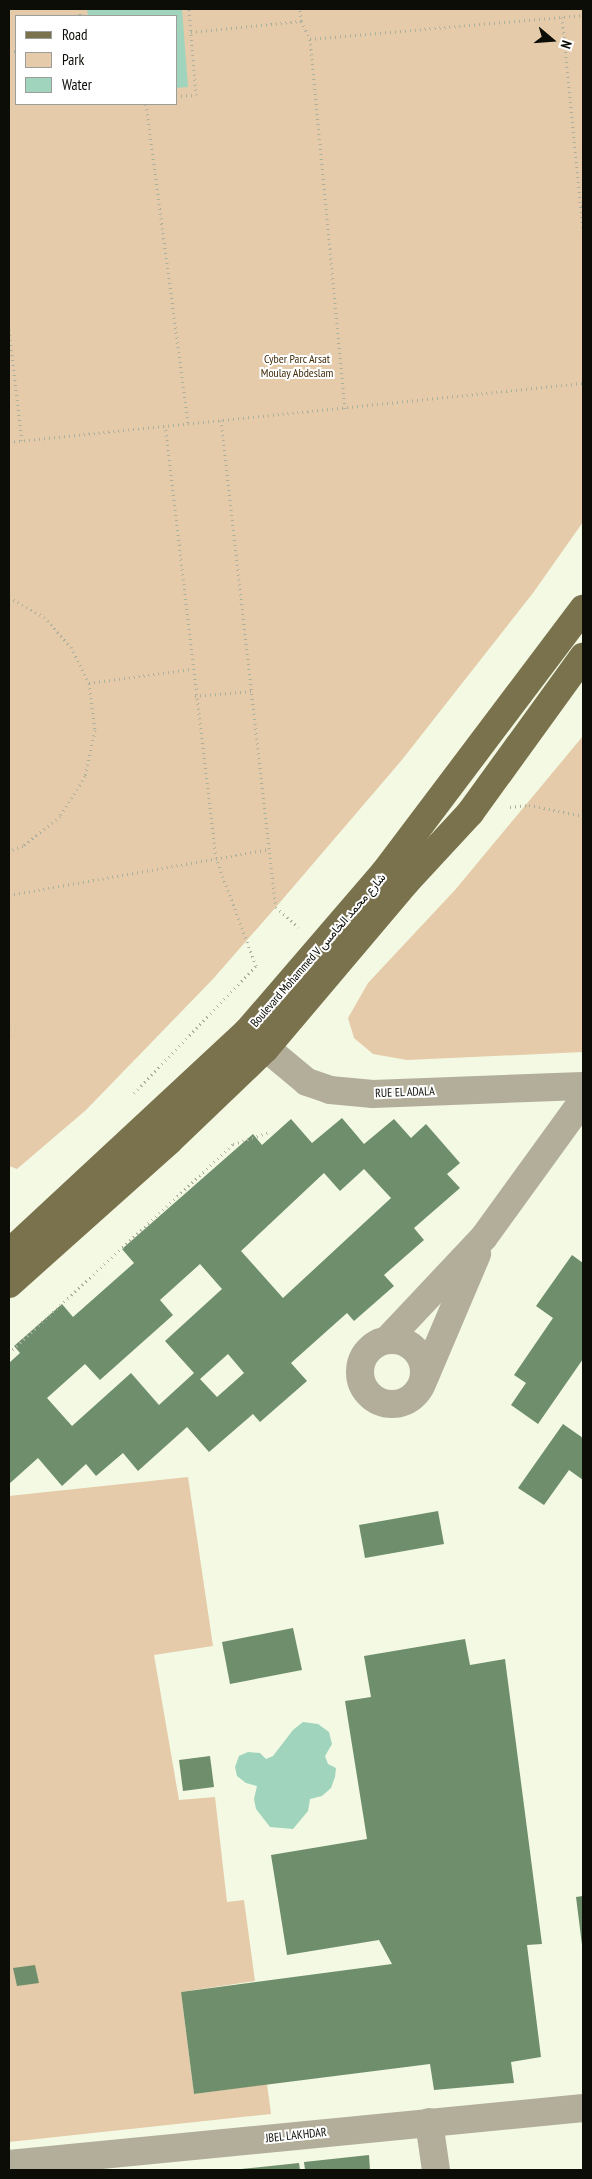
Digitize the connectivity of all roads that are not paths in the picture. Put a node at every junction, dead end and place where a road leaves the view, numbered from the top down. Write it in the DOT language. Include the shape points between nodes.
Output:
graph roads {
  1 [pos="583,609"];
  2 [pos="583,657"];
  3 [pos="256,1041"];
  4 [pos="583,1086"];
  5 [pos="583,1100"];
  6 [pos="484,1237"];
  7 [pos="9,1253"];
  8 [pos="9,1284"];
  9 [pos="387,1340"];
  10 [pos="424,1379"];
  11 [pos="583,2108"];
  12 [pos="429,2122"];
  13 [pos="9,2164"];
  14 [pos="436,2170"];
  1 -- 3 [label="main road, Boulevard Mohammed V شارع محمد الخامس" via="384,873 319,946"];
  2 -- 3 [label="main road, Boulevard Mohammed V شارع محمد الخامس" via="470,813"];
  3 -- 4 [label="street, RUE EL ADALA" via="307,1082 342,1092 373,1094"];
  3 -- 7 [label="main road, Boulevard Mohammed V شارع محمد الخامس"];
  3 -- 8 [label="main road, Boulevard Mohammed V شارع محمد الخامس" via="169,1142"];
  5 -- 6 [label="street"];
  6 -- 9 [label="street"];
  6 -- 10 [label="street"];
  9 -- 10 [label="street" via="411,1346 420,1355"];
  9 -- 10 [label="street" via="375,1344 366,1353 360,1378 374,1399 398,1404 410,1400"];
  11 -- 12 [label="street, JBEL LAKHDAR"];
  12 -- 13 [label="street, JBEL LAKHDAR"];
  12 -- 14 [label="street"];
}
